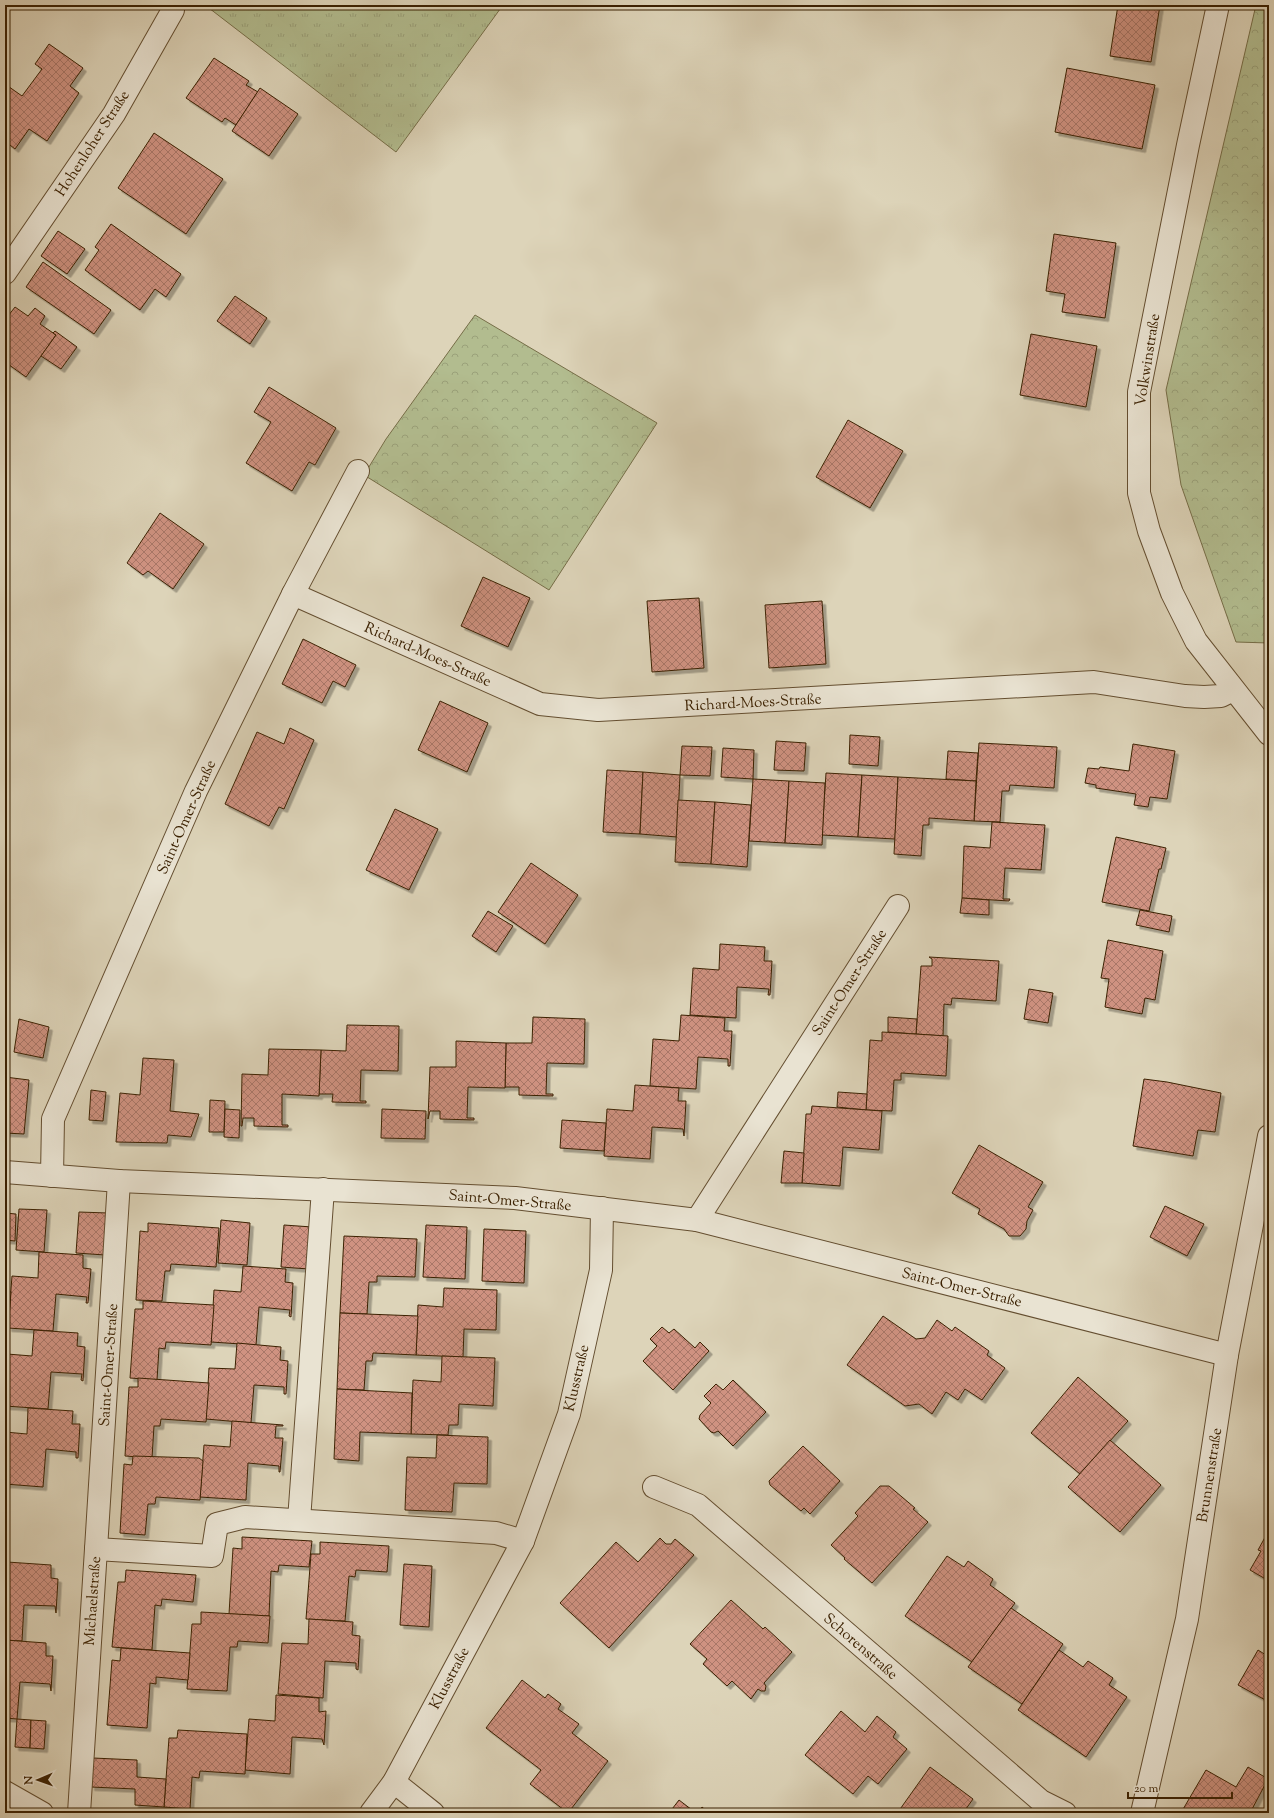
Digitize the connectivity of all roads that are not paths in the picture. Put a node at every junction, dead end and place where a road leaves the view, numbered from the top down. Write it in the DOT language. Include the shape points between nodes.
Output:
graph roads {
  1 [pos="1218,5"];
  2 [pos="173,10"];
  3 [pos="5,273"];
  4 [pos="358,471"];
  5 [pos="292,594"];
  6 [pos="1234,690"];
  7 [pos="1269,734"];
  8 [pos="898,906"];
  9 [pos="1269,1136"];
  10 [pos="5,1172"];
  11 [pos="52,1176"];
  12 [pos="119,1182"];
  13 [pos="323,1189"];
  14 [pos="602,1208"];
  15 [pos="697,1220"];
  16 [pos="1227,1355"];
  17 [pos="654,1486"];
  18 [pos="299,1520"];
  19 [pos="523,1541"];
  20 [pos="96,1549"];
  21 [pos="394,1782"];
  22 [pos="5,1792"];
  23 [pos="42,1813"];
  24 [pos="79,1813"];
  25 [pos="371,1813"];
  26 [pos="433,1813"];
  27 [pos="1065,1813"];
  28 [pos="1142,1813"];
  1 -- 6 [label="street, Volkwinstraße" via="1139,392 1139,493 1149,531 1172,593 1196,641"];
  2 -- 3 [label="street, Hohenloher Straße" via="114,114"];
  4 -- 5 [label="street, Saint-Omer-Straße"];
  5 -- 6 [label="street, Richard-Moes-Straße" via="540,704 598,710 1094,682 1184,696 1221,696"];
  5 -- 11 [label="street, Saint-Omer-Straße" via="196,792 53,1119"];
  6 -- 7 [label="street, Volkwinstraße"];
  8 -- 15 [label="street, Saint-Omer-Straße"];
  9 -- 16 [label="street, Brunnenstraße"];
  10 -- 11 [label="street, Saint-Omer-Straße"];
  11 -- 12 [label="street, Saint-Omer-Straße"];
  12 -- 13 [label="street, Saint-Omer-Straße"];
  12 -- 20 [label="street, Saint-Omer-Straße"];
  13 -- 14 [label="street, Saint-Omer-Straße" via="515,1198"];
  13 -- 18 [label="street"];
  14 -- 15 [label="street, Saint-Omer-Straße"];
  14 -- 19 [label="street, Klusstraße" via="600,1270 569,1414"];
  15 -- 16 [label="street, Saint-Omer-Straße"];
  16 -- 28 [label="street, Brunnenstraße" via="1187,1619"];
  17 -- 27 [label="street, Schorenstraße" via="698,1505 1041,1801"];
  18 -- 19 [label="street" via="496,1533"];
  18 -- 20 [label="street, Michaelstraße" via="245,1517 218,1524 212,1556"];
  19 -- 21 [label="street, Klusstraße"];
  20 -- 24 [label="street, Michaelstraße"];
  21 -- 25 [label="street, Klusstraße"];
  21 -- 26 [label="street"];
  22 -- 23 [label="street"];
}
